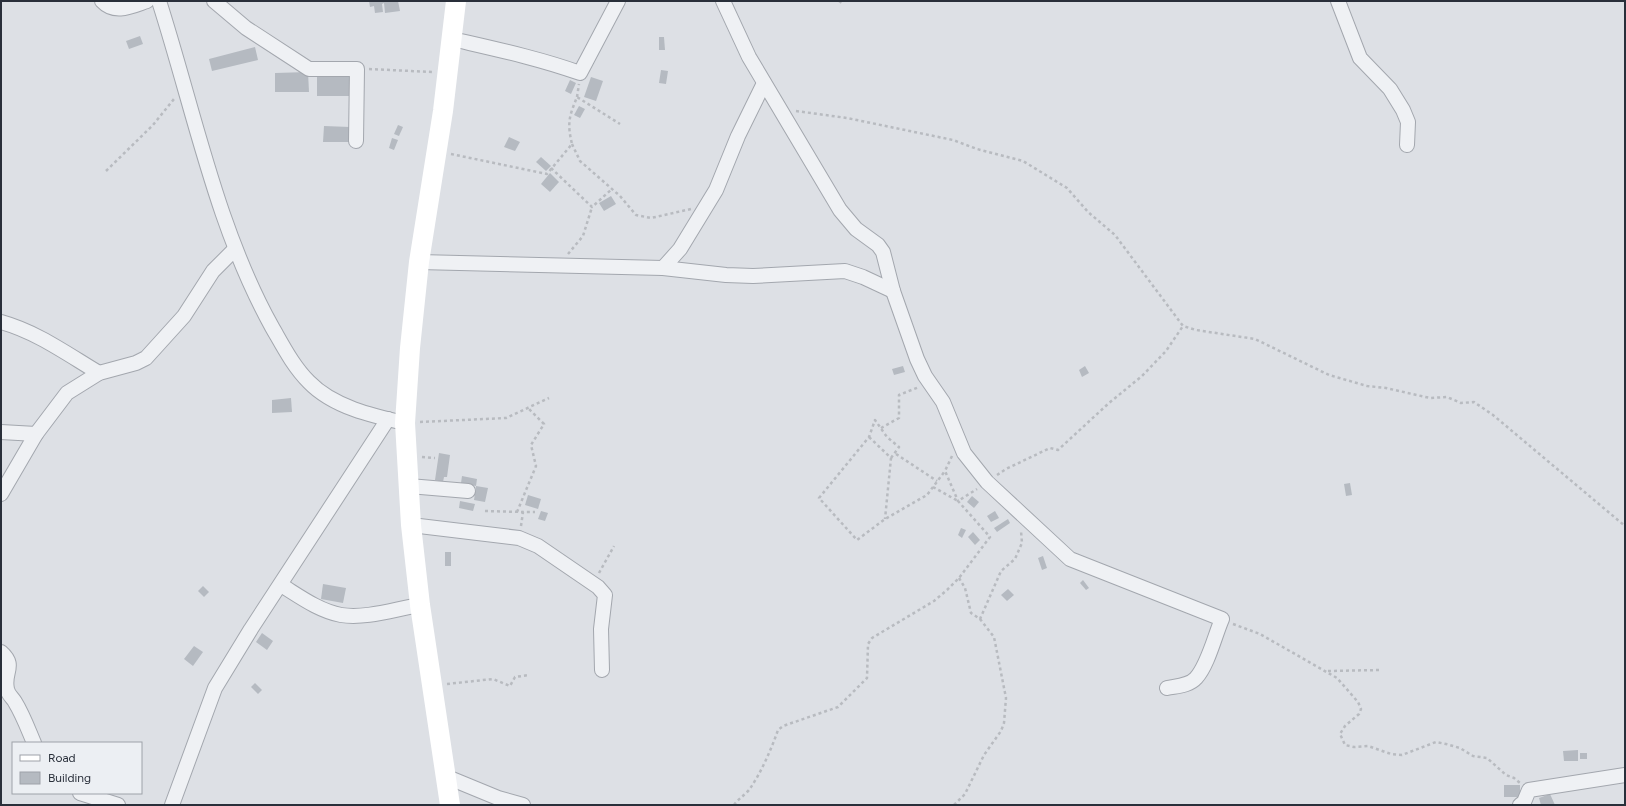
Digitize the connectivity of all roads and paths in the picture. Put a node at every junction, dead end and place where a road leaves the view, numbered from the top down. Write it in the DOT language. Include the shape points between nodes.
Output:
graph roads {
  1 [pos="102,1"];
  2 [pos="147,1"];
  3 [pos="159,1"];
  4 [pos="214,1"];
  5 [pos="456,1"];
  6 [pos="618,1"];
  7 [pos="723,1"];
  8 [pos="1338,1"];
  9 [pos="452,39"];
  10 [pos="357,69"];
  11 [pos="447,73"];
  12 [pos="764,83"];
  13 [pos="186,88"];
  14 [pos="774,101"];
  15 [pos="620,124"];
  16 [pos="356,141"];
  17 [pos="572,144"];
  18 [pos="1407,145"];
  19 [pos="437,151"];
  20 [pos="552,168"];
  21 [pos="106,171"];
  22 [pos="612,189"];
  23 [pos="592,207"];
  24 [pos="704,210"];
  25 [pos="235,249"];
  26 [pos="419,262"];
  27 [pos="564,265"];
  28 [pos="663,268"];
  29 [pos="893,291"];
  30 [pos="1,322"];
  31 [pos="1183,326"];
  32 [pos="99,373"];
  33 [pos="925,376"];
  34 [pos="549,398"];
  35 [pos="528,408"];
  36 [pos="397,421"];
  37 [pos="881,428"];
  38 [pos="1,432"];
  39 [pos="36,434"];
  40 [pos="869,437"];
  41 [pos="959,443"];
  42 [pos="896,454"];
  43 [pos="891,458"];
  44 [pos="944,471"];
  45 [pos="937,481"];
  46 [pos="987,482"];
  47 [pos="410,486"];
  48 [pos="933,487"];
  49 [pos="468,491"];
  50 [pos="1,494"];
  51 [pos="958,501"];
  52 [pos="485,511"];
  53 [pos="516,512"];
  54 [pos="523,512"];
  55 [pos="535,512"];
  56 [pos="1021,516"];
  57 [pos="885,520"];
  58 [pos="411,524"];
  59 [pos="1625,526"];
  60 [pos="519,538"];
  61 [pos="614,546"];
  62 [pos="959,578"];
  63 [pos="593,584"];
  64 [pos="281,585"];
  65 [pos="420,605"];
  66 [pos="1222,619"];
  67 [pos="980,620"];
  68 [pos="1,652"];
  69 [pos="602,670"];
  70 [pos="1380,670"];
  71 [pos="1327,671"];
  72 [pos="529,675"];
  73 [pos="433,686"];
  74 [pos="1167,688"];
  75 [pos="34,742"];
  76 [pos="1625,775"];
  77 [pos="446,777"];
  78 [pos="1529,790"];
  79 [pos="83,794"];
  80 [pos="118,805"];
  81 [pos="172,805"];
  82 [pos="450,805"];
  83 [pos="523,805"];
  84 [pos="734,805"];
  85 [pos="954,805"];
  86 [pos="1520,805"];
  1 -- 2 [label="street" via="112,9"];
  3 -- 13 [label="street"];
  4 -- 10 [label="street" via="246,28 309,69"];
  5 -- 9 [label="street"];
  6 -- 9 [label="street" via="580,73 548,62"];
  7 -- 12 [label="street"];
  8 -- 18 [label="street" via="1360,58 1390,89 1404,110 1408,122"];
  9 -- 11 [label="street"];
  10 -- 11 [label="path"];
  10 -- 16 [label="street"];
  11 -- 19 [label="street"];
  12 -- 14 [label="street"];
  12 -- 24 [label="street" via="738,136 716,190"];
  13 -- 21 [label="path"];
  13 -- 25 [label="street"];
  14 -- 29 [label="street" via="840,210 848,221 883,252"];
  14 -- 31 [label="path" via="797,111 847,118 953,140 1023,161 1067,188 1088,212 1115,234"];
  15 -- 17 [label="path" via="577,97 568,128"];
  17 -- 20 [label="path"];
  17 -- 22 [label="path" via="580,161"];
  19 -- 20 [label="path" via="547,174"];
  19 -- 26 [label="street"];
  20 -- 23 [label="path"];
  22 -- 23 [label="path"];
  22 -- 24 [label="path" via="636,215 651,218 686,208"];
  23 -- 27 [label="path" via="583,236 568,254"];
  24 -- 28 [label="street" via="680,249"];
  25 -- 32 [label="street" via="213,270 184,316 153,352 136,363"];
  25 -- 36 [label="street" via="255,295 292,361 309,383 332,399 362,412"];
  26 -- 27 [label="street"];
  26 -- 36 [label="street" via="410,348"];
  27 -- 28 [label="street"];
  28 -- 29 [label="street" via="726,276 845,271"];
  29 -- 33 [label="street"];
  30 -- 32 [label="street" via="38,336"];
  31 -- 46 [label="path" via="1166,351 1142,376 1058,450 1050,448 1006,469"];
  31 -- 59 [label="path" via="1255,339 1329,375 1367,386 1430,398 1447,397 1462,403 1474,402"];
  32 -- 39 [label="street" via="67,393"];
  33 -- 37 [label="path" via="920,387 899,395 899,418"];
  33 -- 41 [label="street" via="943,402"];
  34 -- 35 [label="path"];
  35 -- 36 [label="path" via="506,418 478,421"];
  35 -- 53 [label="path" via="544,424 531,445 536,466"];
  36 -- 47 [label="street"];
  36 -- 64 [label="street"];
  37 -- 40 [label="path" via="875,420"];
  37 -- 42 [label="path" via="898,447"];
  38 -- 39 [label="street"];
  39 -- 50 [label="street"];
  40 -- 43 [label="path"];
  40 -- 57 [label="path" via="819,498 857,540"];
  41 -- 44 [label="path"];
  41 -- 46 [label="street"];
  42 -- 43 [label="path"];
  42 -- 45 [label="path"];
  43 -- 57 [label="path"];
  44 -- 45 [label="path"];
  44 -- 51 [label="path"];
  45 -- 48 [label="path"];
  46 -- 51 [label="path"];
  46 -- 56 [label="street"];
  47 -- 49 [label="street"];
  47 -- 58 [label="street"];
  48 -- 51 [label="path"];
  48 -- 57 [label="path" via="927,495"];
  51 -- 62 [label="path" via="990,537"];
  52 -- 53 [label="path"];
  53 -- 54 [label="path"];
  54 -- 55 [label="path"];
  54 -- 60 [label="path"];
  56 -- 66 [label="street" via="1070,559"];
  56 -- 67 [label="path" via="1022,543 1015,559 1001,571"];
  58 -- 60 [label="street"];
  58 -- 65 [label="street"];
  60 -- 63 [label="street" via="538,546"];
  61 -- 63 [label="path"];
  62 -- 67 [label="path" via="965,588 971,613"];
  62 -- 84 [label="path" via="934,601 872,638 868,644 867,678 838,707 778,730 760,774"];
  63 -- 69 [label="street" via="606,594 601,629"];
  64 -- 65 [label="street" via="322,609 341,615 360,616"];
  64 -- 81 [label="street" via="215,688"];
  65 -- 73 [label="street"];
  66 -- 71 [label="path" via="1260,634"];
  66 -- 74 [label="street" via="1196,678 1187,684"];
  67 -- 85 [label="path" via="994,637 1006,698 1004,723 964,794"];
  68 -- 75 [label="street" via="10,662 7,691 16,702"];
  70 -- 71 [label="path"];
  71 -- 78 [label="path" via="1337,678 1361,709 1340,734 1345,745 1368,746 1402,755 1436,742 1446,744 1474,756 1487,758 1506,775"];
  72 -- 73 [label="path" via="515,677 510,686 493,679"];
  73 -- 77 [label="street"];
  76 -- 78 [label="street"];
  77 -- 82 [label="street"];
  77 -- 83 [label="street"];
  78 -- 86 [label="street"];
  79 -- 80 [label="street"];
}
